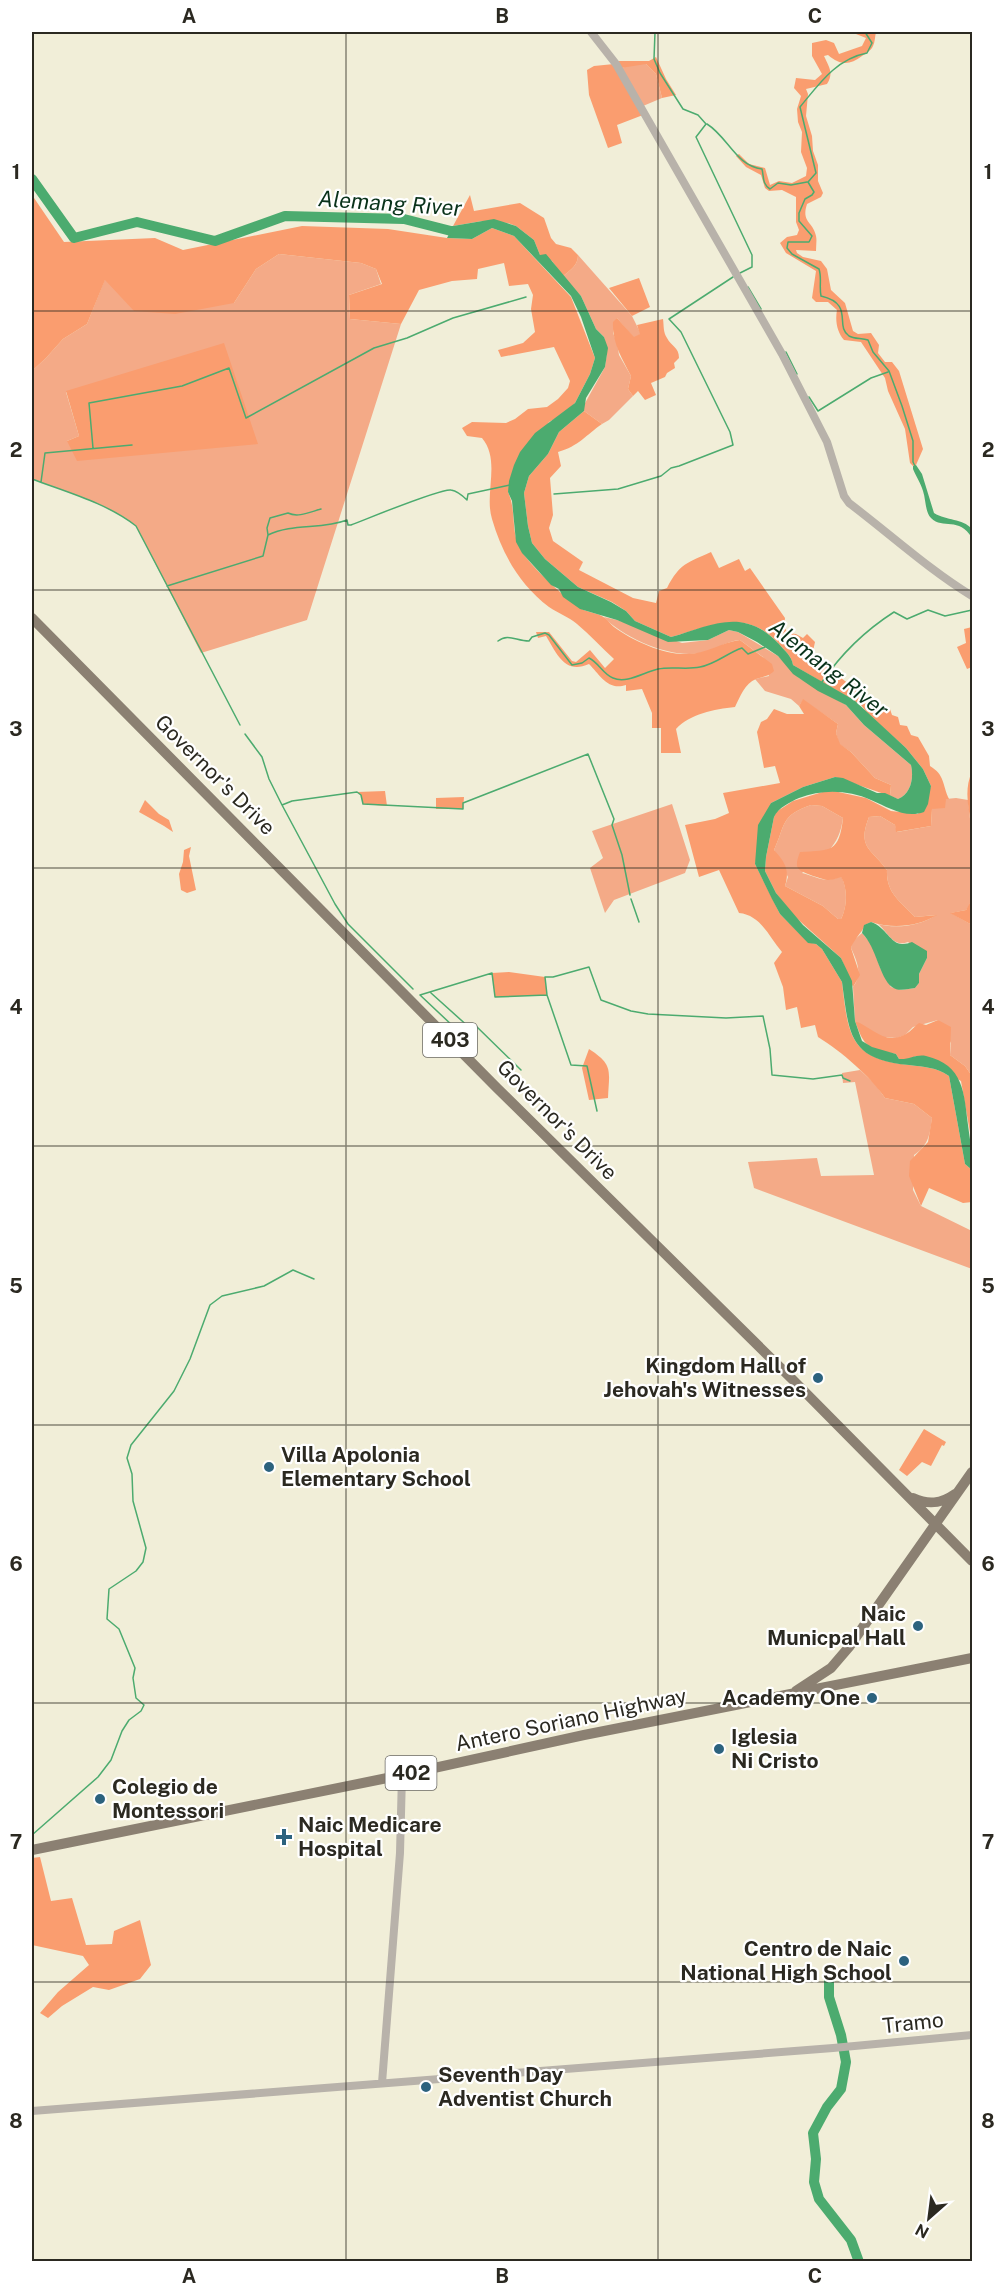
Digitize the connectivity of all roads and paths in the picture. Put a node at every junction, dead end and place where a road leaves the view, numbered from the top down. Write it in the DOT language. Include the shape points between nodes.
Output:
graph roads {
  1 [pos="591,32"];
  2 [pos="972,596"];
  3 [pos="32,618"];
  4 [pos="972,1472"];
  5 [pos="962,1488"];
  6 [pos="909,1496"];
  7 [pos="936,1525"];
  8 [pos="972,1561"];
  9 [pos="972,1658"];
  10 [pos="791,1695"];
  11 [pos="402,1775"];
  12 [pos="32,1850"];
  13 [pos="972,2035"];
  14 [pos="382,2083"];
  15 [pos="32,2111"];
  1 -- 2 [label="street" via="616,64 782,354 828,442 844,496 928,566"];
  3 -- 6 [label="main road, Governor's Drive / 403" via="497,1088"];
  4 -- 5 [label="main road"];
  5 -- 6 [label="main road" via="939,1502 926,1503"];
  5 -- 7 [label="main road"];
  6 -- 7 [label="main road, Governor's Drive / 403"];
  7 -- 8 [label="main road, 403"];
  7 -- 10 [label="main road, Antero Soriano Highway" via="841,1658"];
  9 -- 10 [label="main road, 402"];
  10 -- 11 [label="main road, Antero Soriano Highway / 402"];
  11 -- 12 [label="main road, Antero Soriano Highway / 402"];
  11 -- 14 [label="street" via="400,1853"];
  13 -- 14 [label="street, Tramo"];
  14 -- 15 [label="street, Tramo"];
}
